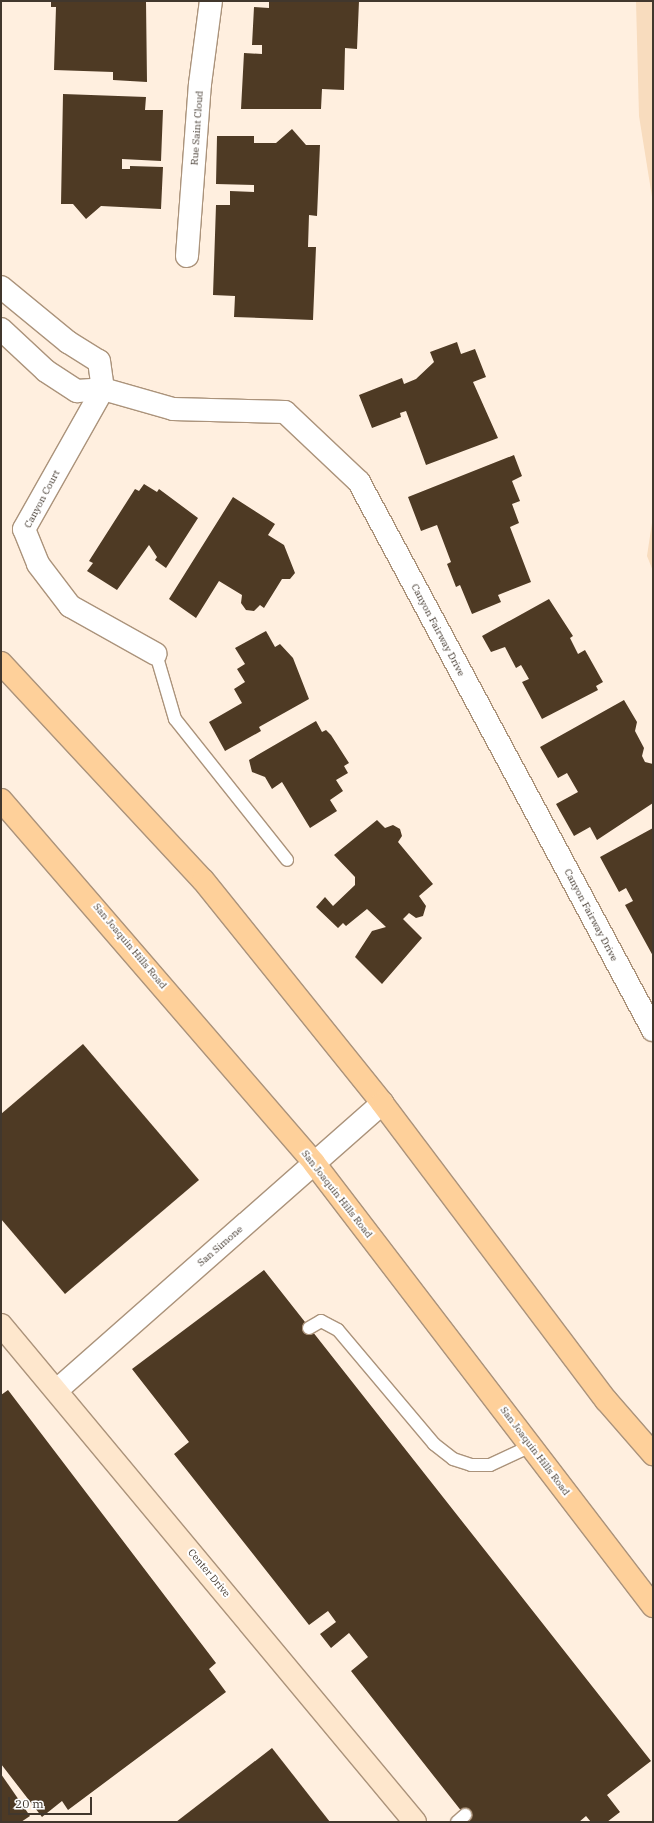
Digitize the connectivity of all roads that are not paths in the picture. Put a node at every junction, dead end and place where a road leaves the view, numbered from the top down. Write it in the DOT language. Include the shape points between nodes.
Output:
graph roads {
  1 [pos="211,1"];
  2 [pos="187,256"];
  3 [pos="1,287"];
  4 [pos="42,321"];
  5 [pos="1,329"];
  6 [pos="19,346"];
  7 [pos="104,388"];
  8 [pos="156,654"];
  9 [pos="1,663"];
  10 [pos="1,800"];
  11 [pos="287,860"];
  12 [pos="653,1030"];
  13 [pos="382,1103"];
  14 [pos="314,1163"];
  15 [pos="1,1325"];
  16 [pos="309,1328"];
  17 [pos="57,1390"];
  18 [pos="531,1446"];
  19 [pos="653,1454"];
  20 [pos="653,1606"];
  21 [pos="415,1822"];
  1 -- 2 [label="street, Rue Saint Cloud" via="200,84"];
  3 -- 4 [label="street"];
  4 -- 6 [label="street"];
  4 -- 7 [label="street" via="68,342 99,361"];
  5 -- 6 [label="street, Canyon Fairway Drive"];
  6 -- 7 [label="street, Canyon Fairway Drive" via="46,371 77,391"];
  7 -- 8 [label="street, Canyon Court" via="24,530 38,564 70,606"];
  7 -- 12 [label="street, Canyon Fairway Drive" via="173,410 285,412 359,482"];
  8 -- 11 [label="lane" via="175,719"];
  9 -- 13 [label="main road" via="204,880"];
  10 -- 14 [label="main road, San Joaquin Hills Road"];
  13 -- 14 [label="street, San Simone"];
  13 -- 19 [label="main road" via="606,1400"];
  14 -- 17 [label="street, San Simone"];
  14 -- 18 [label="main road, San Joaquin Hills Road"];
  15 -- 17 [label="street, Center Drive"];
  16 -- 18 [label="lane" via="321,1321 338,1330 434,1444 453,1459 471,1465 490,1465"];
  17 -- 21 [label="street, Center Drive"];
  18 -- 20 [label="main road, San Joaquin Hills Road"];
}
